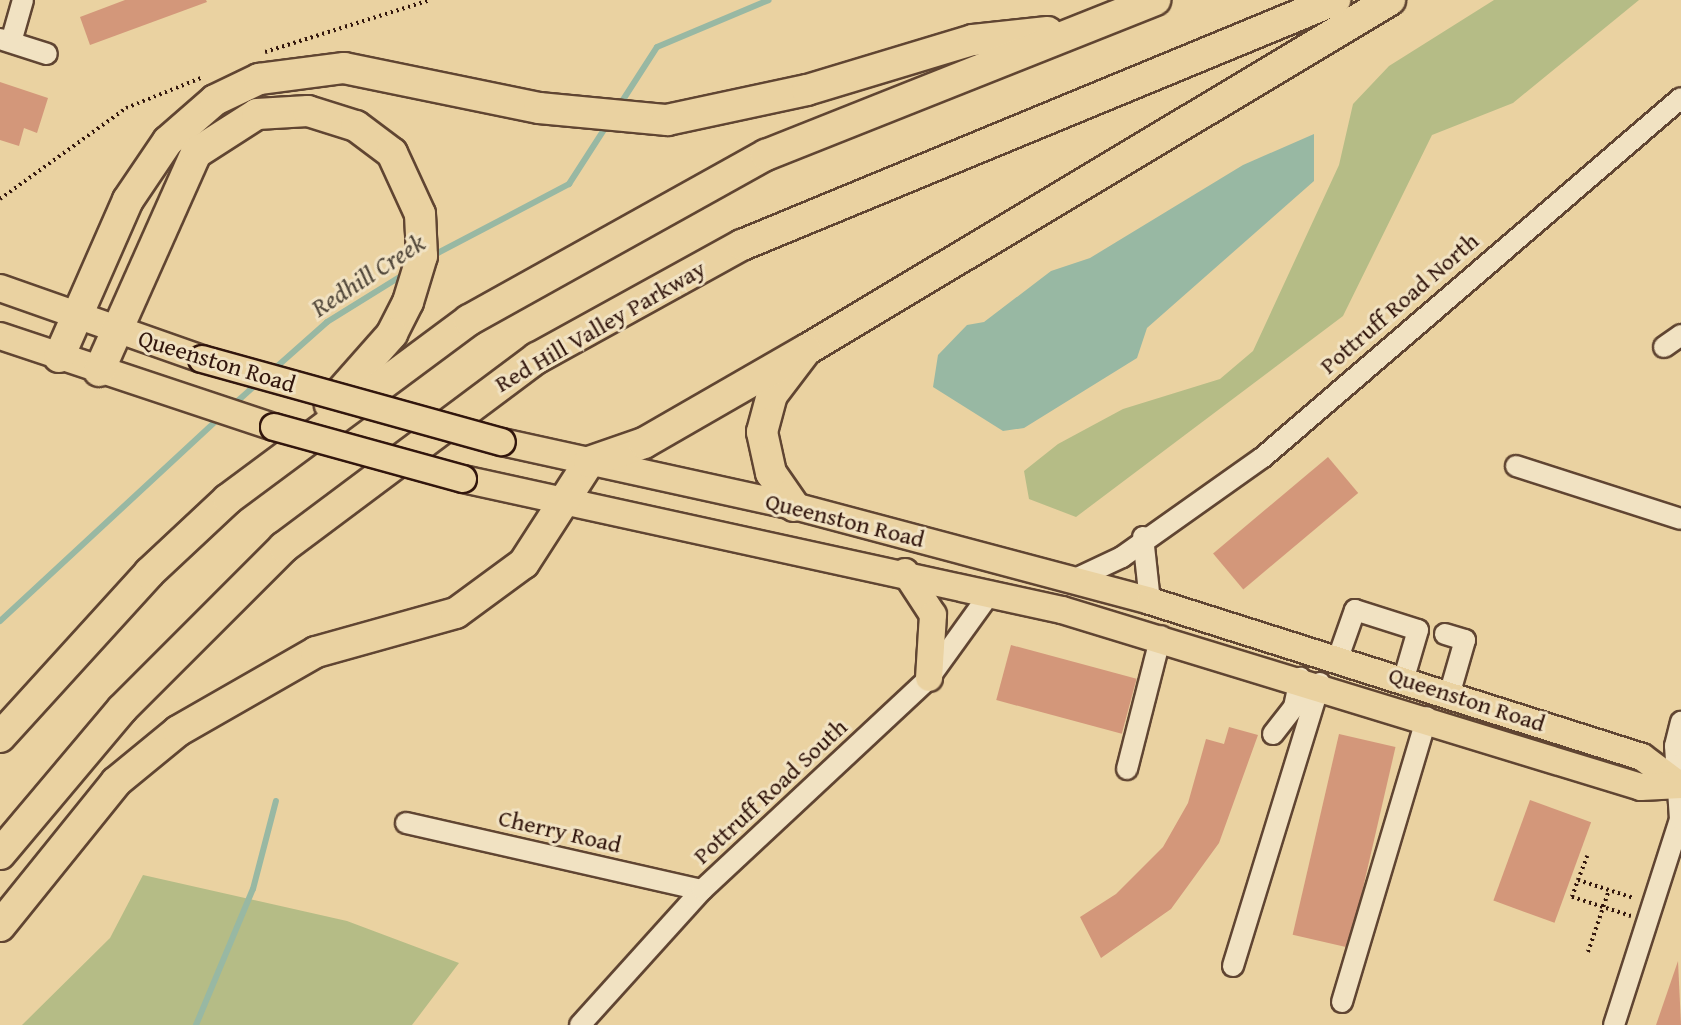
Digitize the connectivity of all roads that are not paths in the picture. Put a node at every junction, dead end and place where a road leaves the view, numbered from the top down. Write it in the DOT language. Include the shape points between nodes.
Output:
graph roads {
  1 [pos="23,0"];
  2 [pos="1155,0"];
  3 [pos="1335,0"];
  4 [pos="1390,0"];
  5 [pos="1086,28"];
  6 [pos="6,40"];
  7 [pos="47,54"];
  8 [pos="1681,98"];
  9 [pos="0,288"];
  10 [pos="77,314"];
  11 [pos="116,329"];
  12 [pos="0,336"];
  13 [pos="806,350"];
  14 [pos="59,357"];
  15 [pos="99,371"];
  16 [pos="295,445"];
  17 [pos="589,462"];
  18 [pos="1516,466"];
  19 [pos="565,506"];
  20 [pos="794,506"];
  21 [pos="1681,519"];
  22 [pos="1143,537"];
  23 [pos="905,572"];
  24 [pos="1073,580"];
  25 [pos="991,592"];
  26 [pos="1150,601"];
  27 [pos="1445,634"];
  28 [pos="1161,636"];
  29 [pos="1338,658"];
  30 [pos="929,678"];
  31 [pos="1404,678"];
  32 [pos="1310,680"];
  33 [pos="1450,692"];
  34 [pos="1427,717"];
  35 [pos="1681,722"];
  36 [pos="1273,734"];
  37 [pos="0,737"];
  38 [pos="1127,769"];
  39 [pos="1679,785"];
  40 [pos="406,823"];
  41 [pos="0,854"];
  42 [pos="702,890"];
  43 [pos="0,926"];
  44 [pos="1233,966"];
  45 [pos="1342,1002"];
  46 [pos="580,1025"];
  47 [pos="1614,1025"];
  1 -- 6 [label="street"];
  2 -- 5 [label="highway"];
  3 -- 41 [label="highway, Red Hill Valley Parkway" via="742,245 537,358 284,547 122,709"];
  4 -- 13 [label="highway"];
  5 -- 10 [label="highway" via="973,40 807,90 667,120 539,108 344,68 237,88 168,141 128,200"];
  5 -- 16 [label="highway" via="766,155 643,219 469,320"];
  6 -- 7 [label="street"];
  8 -- 22 [label="street, Pottruff Road North" via="1262,458"];
  9 -- 10 [label="main road, Queenston Road"];
  10 -- 11 [label="main road, Queenston Road"];
  10 -- 14 [label="highway"];
  11 -- 15 [label="highway"];
  11 -- 16 [label="highway" via="182,172 225,129 257,114 308,111 356,126 392,153 420,214 422,256 392,334"];
  11 -- 17 [label="main road, Queenston Road, bridge" via="202,359"];
  12 -- 14 [label="main road, Queenston Road"];
  13 -- 17 [label="highway" via="644,443"];
  13 -- 20 [label="highway" via="772,395 762,432 771,473"];
  14 -- 15 [label="main road, Queenston Road"];
  15 -- 19 [label="main road, Queenston Road, bridge"];
  16 -- 37 [label="highway" via="149,573"];
  17 -- 19 [label="highway"];
  17 -- 20 [label="main road, Queenston Road"];
  18 -- 21 [label="street"];
  19 -- 23 [label="main road, Queenston Road"];
  19 -- 43 [label="highway" via="524,563 456,613 316,652 178,731 116,782"];
  20 -- 24 [label="main road, Queenston Road"];
  22 -- 24 [label="street, Pottruff Road North" via="1122,557"];
  22 -- 26 [label="street"];
  23 -- 25 [label="main road, Queenston Road"];
  23 -- 30 [label="main road" via="933,615"];
  24 -- 26 [label="main road, Queenston Road"];
  25 -- 28 [label="main road, Queenston Road"];
  25 -- 30 [label="street, Pottruff Road South"];
  26 -- 29 [label="main road, Queenston Road"];
  27 -- 33 [label="street" via="1465,640"];
  28 -- 32 [label="main road, Queenston Road"];
  28 -- 38 [label="street"];
  29 -- 31 [label="main road, Queenston Road"];
  29 -- 31 [label="street" via="1355,610 1418,630"];
  30 -- 42 [label="street, Pottruff Road South"];
  31 -- 33 [label="main road, Queenston Road"];
  32 -- 34 [label="main road, Queenston Road"];
  32 -- 36 [label="street"];
  32 -- 44 [label="street"];
  33 -- 39 [label="main road, Queenston Road" via="1642,757"];
  34 -- 39 [label="main road, Queenston Road" via="1641,787"];
  34 -- 45 [label="street"];
  35 -- 39 [label="street"];
  39 -- 47 [label="street" via="1680,819"];
  40 -- 42 [label="street, Cherry Road"];
  42 -- 46 [label="street, Pottruff Road South"];
}
